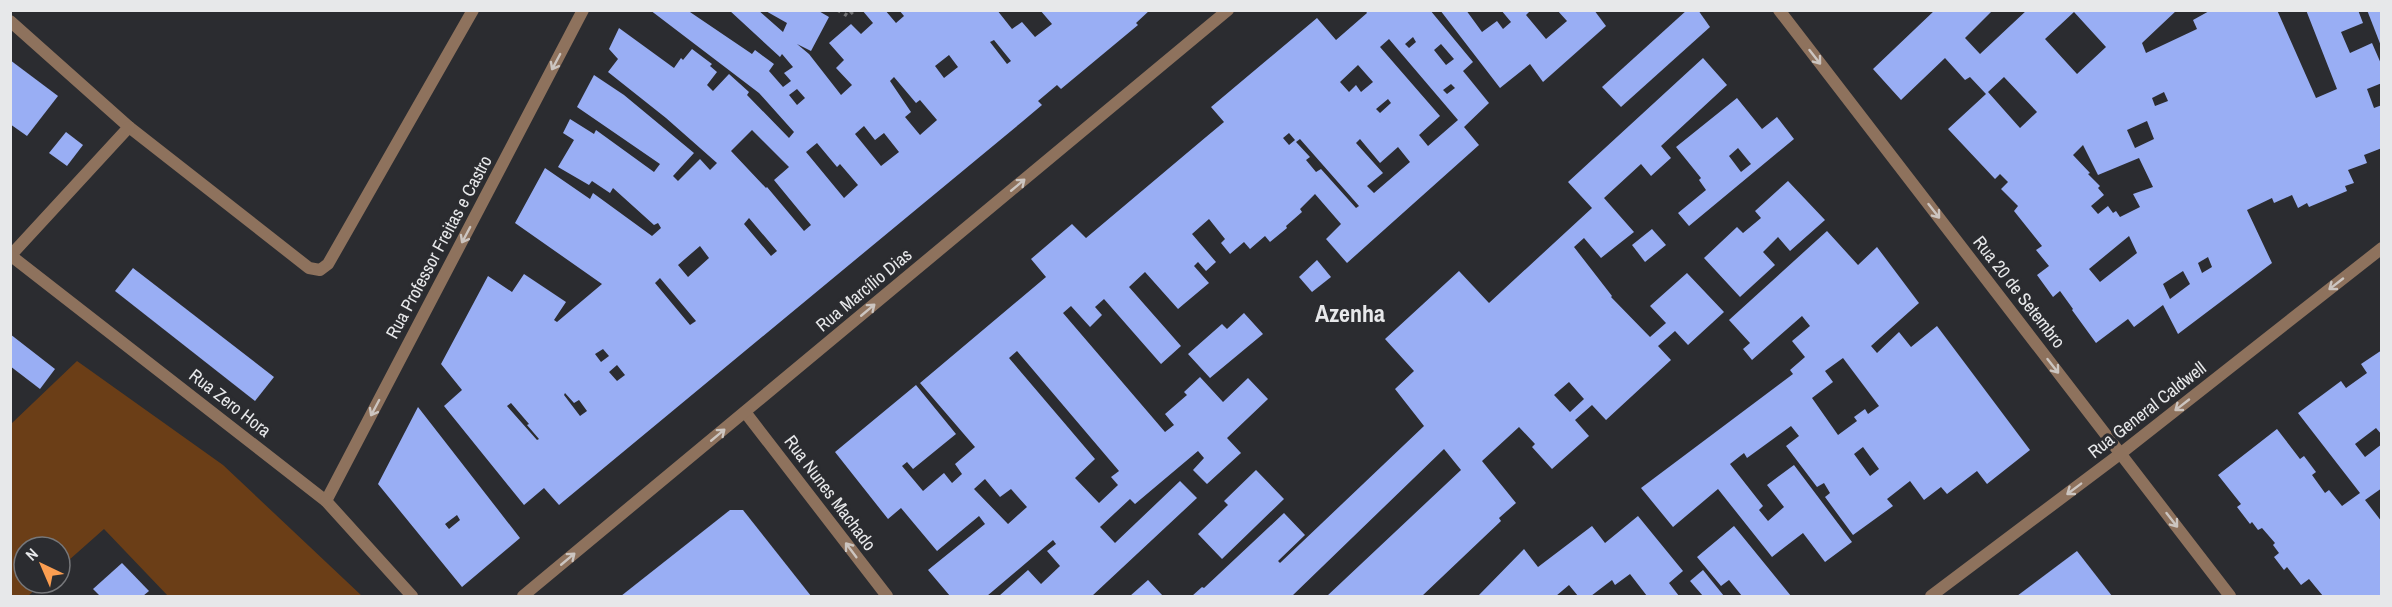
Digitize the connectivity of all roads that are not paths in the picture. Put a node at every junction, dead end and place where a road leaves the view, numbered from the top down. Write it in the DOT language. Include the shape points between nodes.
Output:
graph roads {
  1 [pos="473,10"];
  2 [pos="583,10"];
  3 [pos="1228,10"];
  4 [pos="1779,10"];
  5 [pos="10,21"];
  6 [pos="129,127"];
  7 [pos="2382,248"];
  8 [pos="11,255"];
  9 [pos="745,412"];
  10 [pos="2120,454"];
  11 [pos="326,501"];
  12 [pos="412,597"];
  13 [pos="523,597"];
  14 [pos="887,597"];
  15 [pos="1931,597"];
  16 [pos="2230,597"];
  1 -- 6 [label="street" via="328,264 320,270 309,268"];
  2 -- 11 [label="street, Rua Professor Freitas e Castro, one-way"];
  9 -- 3 [label="street, Rua Marcílio Dias, one-way"];
  4 -- 10 [label="street, Rua 20 de Setembro, one-way"];
  5 -- 6 [label="street"];
  6 -- 8 [label="street"];
  7 -- 10 [label="street, Rua General Caldwell, one-way"];
  8 -- 11 [label="street, Rua Zero Hora"];
  13 -- 9 [label="street, Rua Marcílio Dias, one-way"];
  14 -- 9 [label="street, Rua Nunes Machado, one-way"];
  10 -- 15 [label="street, Rua General Caldwell, one-way"];
  10 -- 16 [label="street, Rua 20 de Setembro, one-way"];
  11 -- 12 [label="street, Rua Zero Hora"];
}
